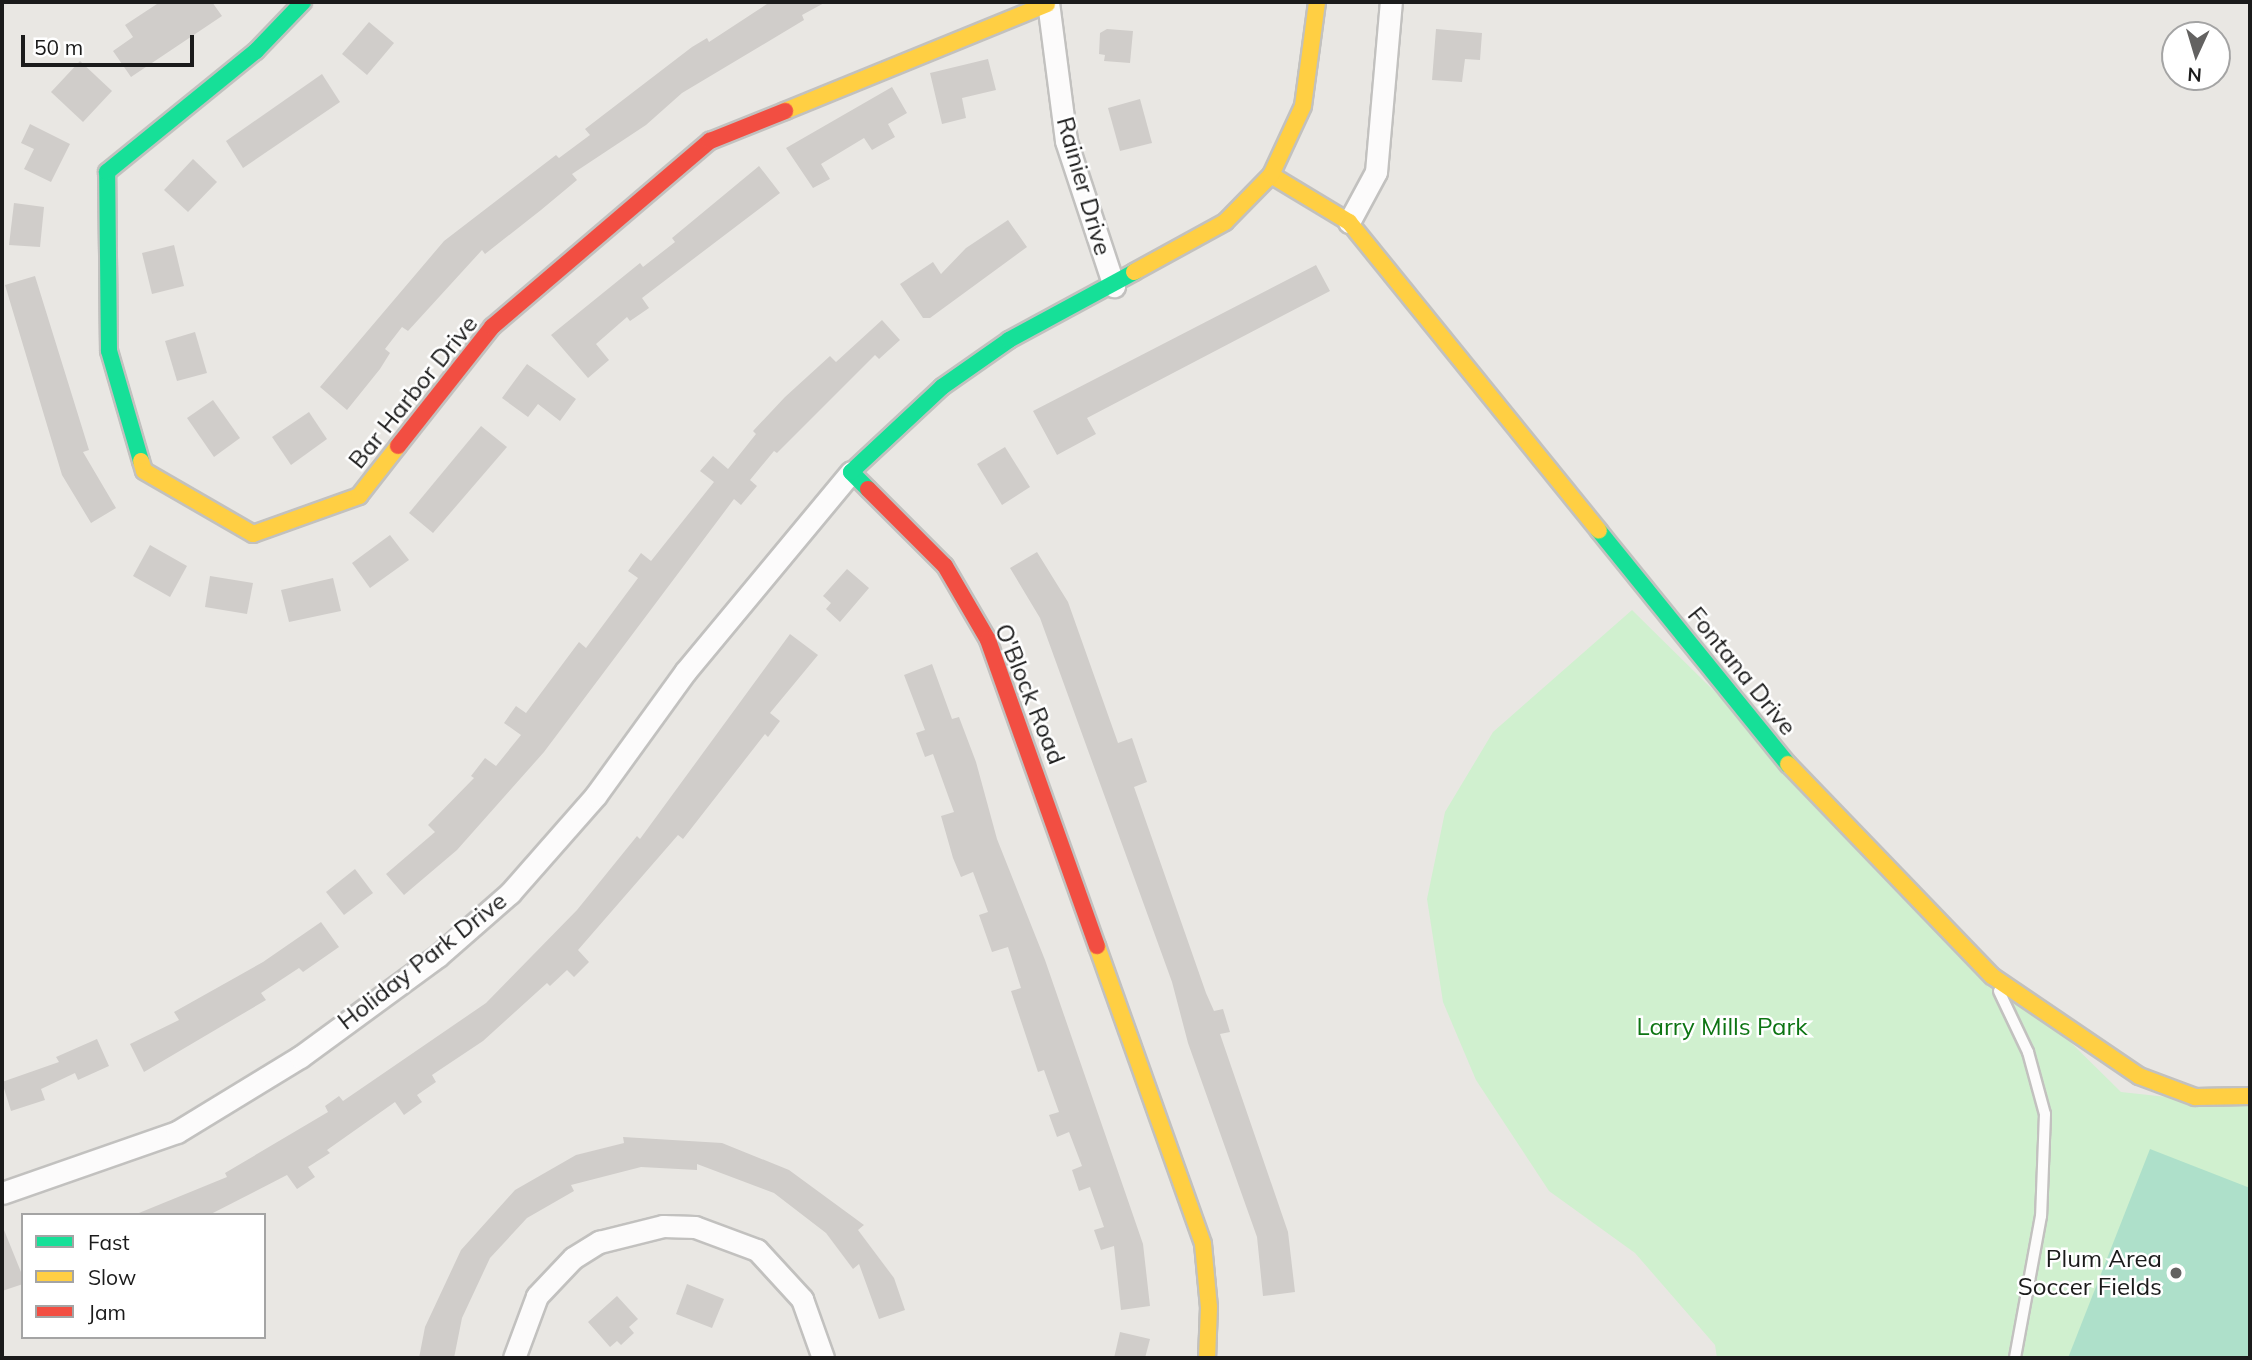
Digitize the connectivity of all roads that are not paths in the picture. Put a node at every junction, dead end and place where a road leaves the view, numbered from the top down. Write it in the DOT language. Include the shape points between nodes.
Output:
graph roads {
  1 [pos="303,2"];
  2 [pos="1317,2"];
  3 [pos="1391,2"];
  4 [pos="1048,3"];
  5 [pos="1271,175"];
  6 [pos="1349,222"];
  7 [pos="1114,286"];
  8 [pos="851,472"];
  9 [pos="1992,976"];
  10 [pos="2250,1096"];
  11 [pos="2,1193"];
  12 [pos="514,1358"];
  13 [pos="824,1358"];
  14 [pos="1207,1358"];
  15 [pos="2015,1358"];
  1 -- 4 [label="street, Bar Harbor Drive" via="256,51 107,172 109,351 144,471 253,534 359,496 492,327 709,141"];
  2 -- 5 [label="street" via="1303,106"];
  3 -- 6 [label="street" via="1376,172"];
  4 -- 7 [label="street, Rainier Drive" via="1066,141"];
  5 -- 6 [label="street, Fontana Drive"];
  5 -- 7 [label="street" via="1225,222"];
  6 -- 9 [label="street, Fontana Drive" via="1805,785"];
  7 -- 8 [label="street" via="1009,340 942,387"];
  8 -- 11 [label="street, Holiday Park Drive" via="685,672 596,795 510,893 438,956 299,1056 177,1132"];
  8 -- 14 [label="street, O'Block Road" via="945,566 988,640 1203,1244 1209,1307"];
  9 -- 10 [label="street, Fontana Drive" via="2139,1076 2195,1097"];
  9 -- 15 [label="lane" via="2028,1052 2045,1114 2041,1216"];
  12 -- 13 [label="street" via="537,1296 573,1258 599,1242 663,1226 695,1227 757,1250 802,1299"];
}
